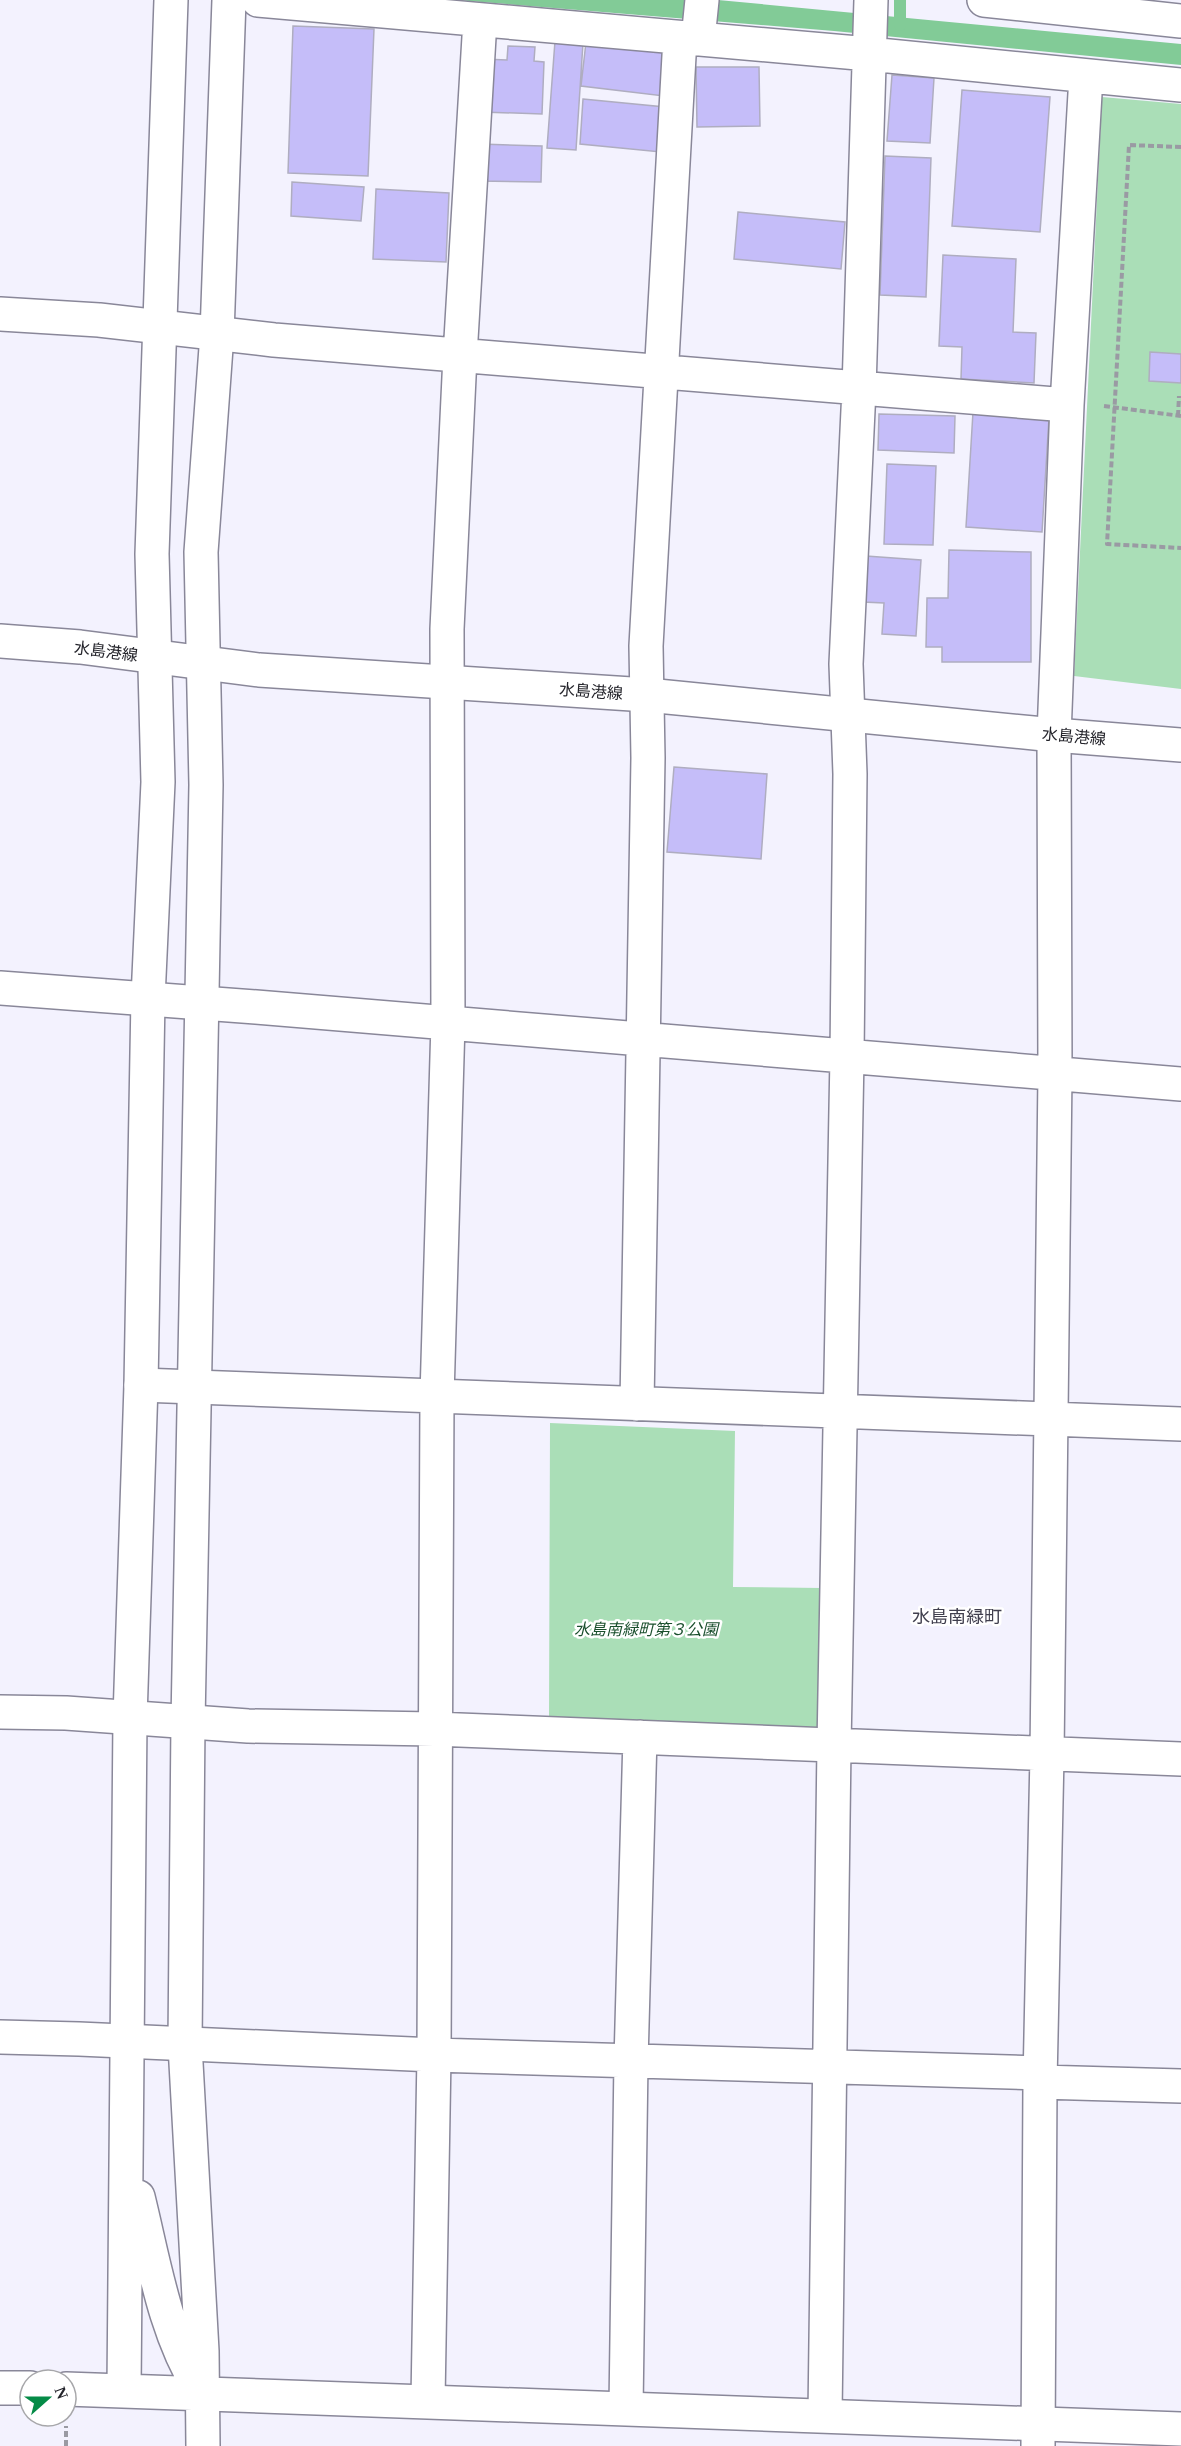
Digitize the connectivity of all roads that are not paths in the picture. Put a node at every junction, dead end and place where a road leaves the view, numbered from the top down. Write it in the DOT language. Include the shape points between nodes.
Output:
graph roads {
  1 [pos="171,0"];
  2 [pos="229,0"];
  3 [pos="258,0"];
  4 [pos="984,0"];
  5 [pos="480,20"];
  6 [pos="1181,21"];
  7 [pos="695,25"];
  8 [pos="870,25"];
  9 [pos="1086,76"];
  10 [pos="1181,85"];
  11 [pos="0,314"];
  12 [pos="161,327"];
  13 [pos="217,334"];
  14 [pos="460,356"];
  15 [pos="660,371"];
  16 [pos="859,389"];
  17 [pos="1067,405"];
  18 [pos="0,641"];
  19 [pos="154,657"];
  20 [pos="203,663"];
  21 [pos="447,681"];
  22 [pos="647,695"];
  23 [pos="847,713"];
  24 [pos="1054,735"];
  25 [pos="1181,745"];
  26 [pos="0,988"];
  27 [pos="148,998"];
  28 [pos="202,1002"];
  29 [pos="448,1023"];
  30 [pos="644,1040"];
  31 [pos="847,1056"];
  32 [pos="1055,1073"];
  33 [pos="1181,1084"];
  34 [pos="141,1385"];
  35 [pos="195,1387"];
  36 [pos="437,1396"];
  37 [pos="637,1404"];
  38 [pos="839,1410"];
  39 [pos="1051,1417"];
  40 [pos="1181,1424"];
  41 [pos="0,1712"];
  42 [pos="130,1718"];
  43 [pos="188,1722"];
  44 [pos="434,1729"];
  45 [pos="640,1737"];
  46 [pos="834,1746"];
  47 [pos="1047,1755"];
  48 [pos="1181,1759"];
  49 [pos="0,2037"];
  50 [pos="128,2042"];
  51 [pos="185,2045"];
  52 [pos="434,2055"];
  53 [pos="631,2061"];
  54 [pos="830,2067"];
  55 [pos="1040,2078"];
  56 [pos="1181,2086"];
  57 [pos="127,2150"];
  58 [pos="0,2388"];
  59 [pos="18,2388"];
  60 [pos="124,2389"];
  61 [pos="203,2393"];
  62 [pos="78,2400"];
  63 [pos="428,2400"];
  64 [pos="626,2408"];
  65 [pos="825,2415"];
  66 [pos="1181,2429"];
  67 [pos="1038,2434"];
  68 [pos="203,2438"];
  1 -- 12 [label="street"];
  2 -- 13 [label="street"];
  3 -- 5 [label="street"];
  4 -- 6 [label="street"];
  5 -- 7 [label="street"];
  5 -- 14 [label="street"];
  7 -- 8 [label="street"];
  7 -- 15 [label="street"];
  8 -- 9 [label="street"];
  8 -- 16 [label="street"];
  9 -- 10 [label="street"];
  9 -- 17 [label="street"];
  11 -- 12 [label="street"];
  12 -- 13 [label="street"];
  12 -- 19 [label="street" via="152,554"];
  13 -- 14 [label="street"];
  13 -- 20 [label="street" via="201,552"];
  14 -- 15 [label="street"];
  14 -- 21 [label="street"];
  15 -- 16 [label="street"];
  15 -- 22 [label="street"];
  16 -- 17 [label="street"];
  16 -- 23 [label="street"];
  17 -- 24 [label="street"];
  18 -- 19 [label="street, 水島港線"];
  19 -- 20 [label="street, 水島港線"];
  19 -- 27 [label="street" via="158,782"];
  20 -- 21 [label="street, 水島港線"];
  20 -- 28 [label="street" via="206,785"];
  21 -- 22 [label="street, 水島港線"];
  21 -- 29 [label="street"];
  22 -- 23 [label="street, 水島港線"];
  22 -- 30 [label="street"];
  23 -- 24 [label="street, 水島港線"];
  23 -- 31 [label="street"];
  24 -- 25 [label="street, 水島港線"];
  24 -- 32 [label="street"];
  26 -- 27 [label="street"];
  27 -- 28 [label="street"];
  27 -- 34 [label="street"];
  28 -- 29 [label="street"];
  28 -- 35 [label="street"];
  29 -- 30 [label="street"];
  29 -- 36 [label="street"];
  30 -- 31 [label="street"];
  30 -- 37 [label="street"];
  31 -- 32 [label="street"];
  31 -- 38 [label="street"];
  32 -- 33 [label="street"];
  32 -- 39 [label="street"];
  34 -- 35 [label="street"];
  34 -- 42 [label="street"];
  35 -- 36 [label="street"];
  35 -- 43 [label="street"];
  36 -- 37 [label="street"];
  36 -- 44 [label="street"];
  37 -- 38 [label="street"];
  38 -- 39 [label="street"];
  38 -- 46 [label="street"];
  39 -- 40 [label="street"];
  39 -- 47 [label="street"];
  41 -- 42 [label="street"];
  42 -- 43 [label="street"];
  42 -- 50 [label="street"];
  43 -- 44 [label="street"];
  43 -- 51 [label="street"];
  44 -- 45 [label="street"];
  44 -- 52 [label="street"];
  45 -- 46 [label="street"];
  45 -- 53 [label="street"];
  46 -- 47 [label="street"];
  46 -- 54 [label="street"];
  47 -- 48 [label="street"];
  47 -- 55 [label="street"];
  49 -- 50 [label="street"];
  50 -- 51 [label="street"];
  50 -- 57 [label="street"];
  51 -- 52 [label="street"];
  51 -- 61 [label="street"];
  52 -- 53 [label="street"];
  52 -- 63 [label="street"];
  53 -- 54 [label="street"];
  53 -- 64 [label="street"];
  54 -- 55 [label="street"];
  54 -- 65 [label="street"];
  55 -- 56 [label="street"];
  55 -- 67 [label="street"];
  57 -- 60 [label="street"];
  57 -- 61 [label="street" via="171,2330 187,2369"];
  58 -- 59 [label="street"];
  60 -- 61 [label="street"];
  60 -- 62 [label="street"];
  61 -- 63 [label="street"];
  61 -- 68 [label="street"];
  63 -- 64 [label="street"];
  64 -- 65 [label="street"];
  65 -- 67 [label="street"];
  66 -- 67 [label="street"];
}
